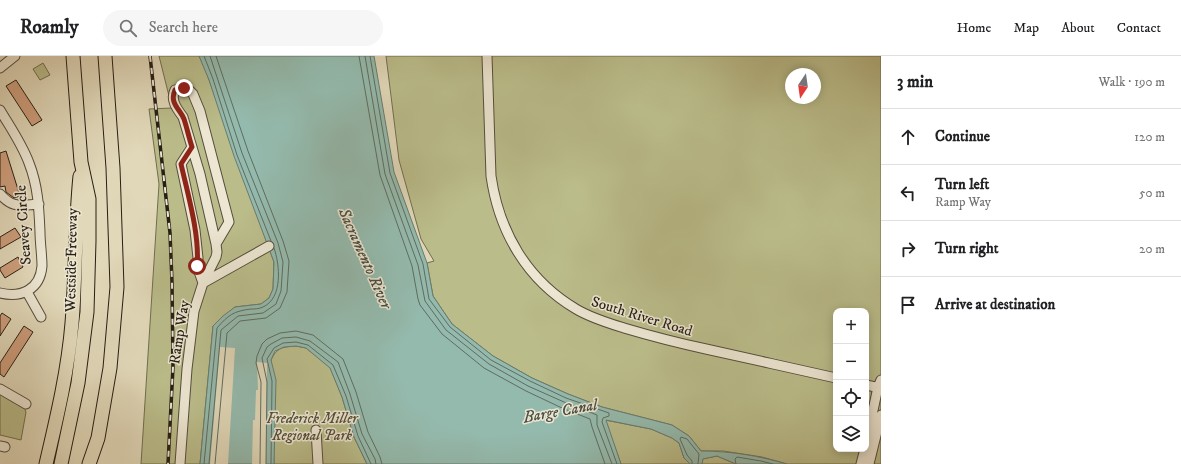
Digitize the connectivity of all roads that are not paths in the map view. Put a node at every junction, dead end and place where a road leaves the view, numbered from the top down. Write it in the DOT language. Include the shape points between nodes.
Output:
graph roads {
  1 [pos="14,56"];
  2 [pos="73,56"];
  3 [pos="104,56"];
  4 [pos="487,56"];
  5 [pos="0,68"];
  6 [pos="0,110"];
  7 [pos="192,147"];
  8 [pos="81,162"];
  9 [pos="0,194"];
  10 [pos="39,204"];
  11 [pos="216,244"];
  12 [pos="269,246"];
  13 [pos="203,283"];
  14 [pos="27,292"];
  15 [pos="0,293"];
  16 [pos="41,317"];
  17 [pos="833,377"];
  18 [pos="869,385"];
  19 [pos="880,385"];
  20 [pos="0,389"];
  21 [pos="26,404"];
  22 [pos="881,415"];
  23 [pos="869,428"];
  24 [pos="316,430"];
  25 [pos="98,438"];
  26 [pos="864,452"];
  27 [pos="46,464"];
  28 [pos="61,464"];
  29 [pos="89,464"];
  30 [pos="98,464"];
  31 [pos="180,464"];
  32 [pos="318,464"];
  33 [pos="861,464"];
  34 [pos="869,464"];
  1 -- 5 [label="street"];
  2 -- 8 [label="highway, Westside Freeway"];
  3 -- 25 [label="highway" via="113,168 116,287 110,368"];
  4 -- 17 [label="street, South River Road" via="494,192 499,212 514,247 542,282 576,309 613,324 675,343"];
  6 -- 10 [label="street, Seavey Circle" via="29,163"];
  7 -- 11 [label="street, Ramp Way"];
  7 -- 11 [label="street, Ramp Way" via="173,94 175,90 184,88 193,94 200,111 229,222"];
  7 -- 13 [label="street" via="181,164 195,230 197,266"];
  8 -- 27 [label="highway" via="69,351 62,397"];
  8 -- 28 [label="highway, Westside Freeway" via="89,199 87,312 78,383"];
  9 -- 10 [label="street" via="6,202 16,206"];
  10 -- 14 [label="street, Seavey Circle" via="42,266 37,280"];
  11 -- 13 [label="street, Ramp Way" via="216,257"];
  12 -- 13 [label="street"];
  13 -- 31 [label="street, Ramp Way" via="194,311"];
  14 -- 15 [label="street" via="16,295"];
  14 -- 16 [label="street"];
  18 -- 19 [label="street"];
  19 -- 23 [label="street"];
  20 -- 21 [label="street"];
  22 -- 34 [label="street"];
  24 -- 32 [label="street"];
  25 -- 29 [label="highway"];
  25 -- 30 [label="highway"];
  26 -- 33 [label="street"];
}
